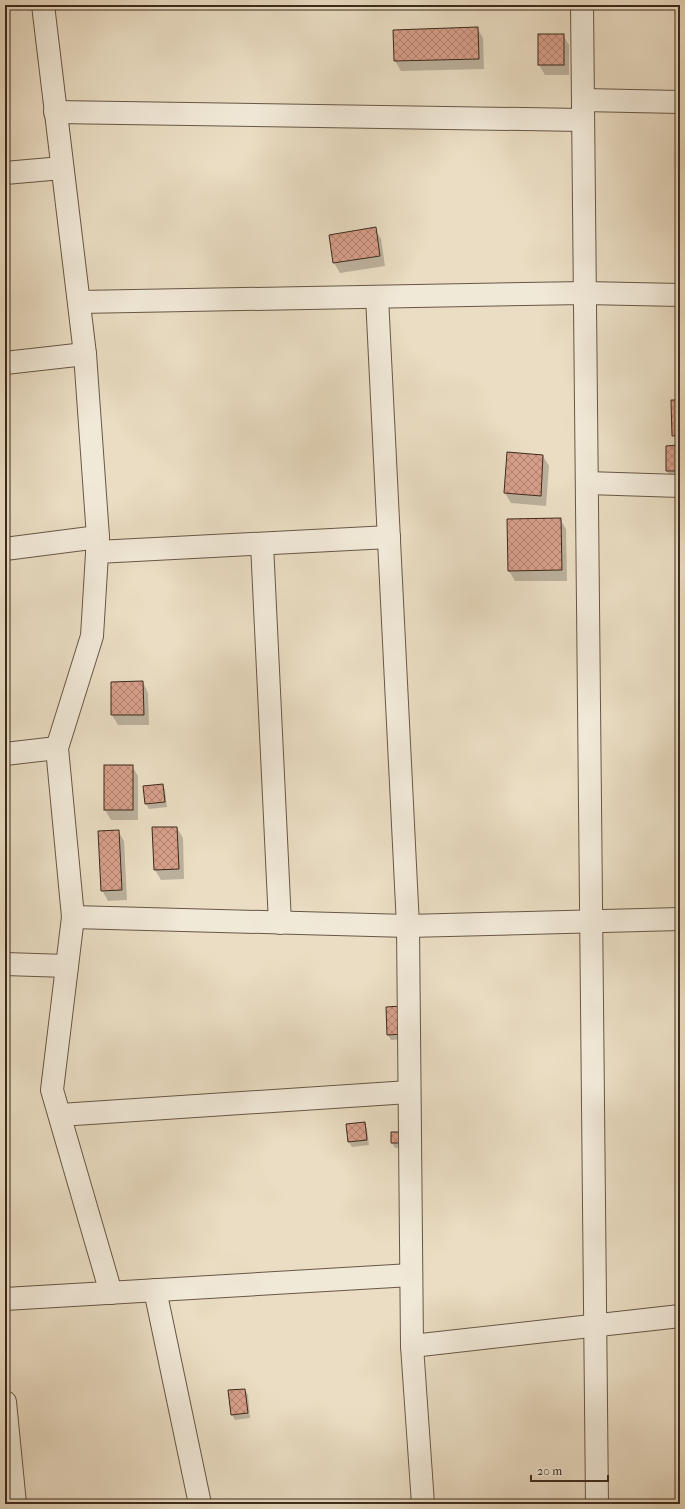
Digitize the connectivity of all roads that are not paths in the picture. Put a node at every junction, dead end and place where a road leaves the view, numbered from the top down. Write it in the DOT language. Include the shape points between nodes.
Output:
graph roads {
  1 [pos="43,5"];
  2 [pos="582,5"];
  3 [pos="680,102"];
  4 [pos="583,110"];
  5 [pos="55,112"];
  6 [pos="62,168"];
  7 [pos="5,173"];
  8 [pos="585,293"];
  9 [pos="680,295"];
  10 [pos="377,297"];
  11 [pos="79,302"];
  12 [pos="85,354"];
  13 [pos="5,363"];
  14 [pos="587,483"];
  15 [pos="680,486"];
  16 [pos="389,537"];
  17 [pos="97,544"];
  18 [pos="262,544"];
  19 [pos="5,549"];
  20 [pos="57,748"];
  21 [pos="5,754"];
  22 [pos="73,917"];
  23 [pos="680,919"];
  24 [pos="591,921"];
  25 [pos="280,922"];
  26 [pos="408,926"];
  27 [pos="5,964"];
  28 [pos="67,966"];
  29 [pos="409,1092"];
  30 [pos="60,1115"];
  31 [pos="411,1275"];
  32 [pos="155,1290"];
  33 [pos="111,1293"];
  34 [pos="5,1299"];
  35 [pos="680,1316"];
  36 [pos="595,1326"];
  37 [pos="412,1346"];
  38 [pos="5,1402"];
  39 [pos="15,1504"];
  40 [pos="200,1504"];
  41 [pos="423,1504"];
  42 [pos="597,1504"];
  1 -- 5 [label="street"];
  2 -- 4 [label="street"];
  3 -- 4 [label="street"];
  4 -- 5 [label="street"];
  4 -- 8 [label="street"];
  5 -- 6 [label="street"];
  6 -- 7 [label="street"];
  6 -- 11 [label="street"];
  8 -- 9 [label="street"];
  8 -- 10 [label="street"];
  8 -- 14 [label="street"];
  10 -- 11 [label="street"];
  10 -- 16 [label="street"];
  11 -- 12 [label="street"];
  12 -- 13 [label="street"];
  12 -- 17 [label="street"];
  14 -- 15 [label="street"];
  14 -- 24 [label="street"];
  16 -- 18 [label="street"];
  16 -- 26 [label="street"];
  17 -- 18 [label="street"];
  17 -- 19 [label="street"];
  17 -- 20 [label="street" via="92,636"];
  18 -- 25 [label="street"];
  20 -- 21 [label="street"];
  20 -- 22 [label="street"];
  22 -- 25 [label="street"];
  22 -- 28 [label="street"];
  23 -- 24 [label="street"];
  24 -- 26 [label="street"];
  24 -- 36 [label="street"];
  25 -- 26 [label="street"];
  26 -- 29 [label="street"];
  27 -- 28 [label="street"];
  28 -- 30 [label="street" via="52,1090"];
  29 -- 30 [label="street"];
  29 -- 31 [label="street"];
  30 -- 33 [label="street"];
  31 -- 32 [label="street"];
  31 -- 37 [label="street"];
  32 -- 33 [label="street"];
  32 -- 40 [label="street"];
  33 -- 34 [label="street"];
  35 -- 36 [label="street"];
  36 -- 37 [label="street"];
  36 -- 42 [label="street"];
  37 -- 41 [label="street"];
  38 -- 39 [label="street"];
}
